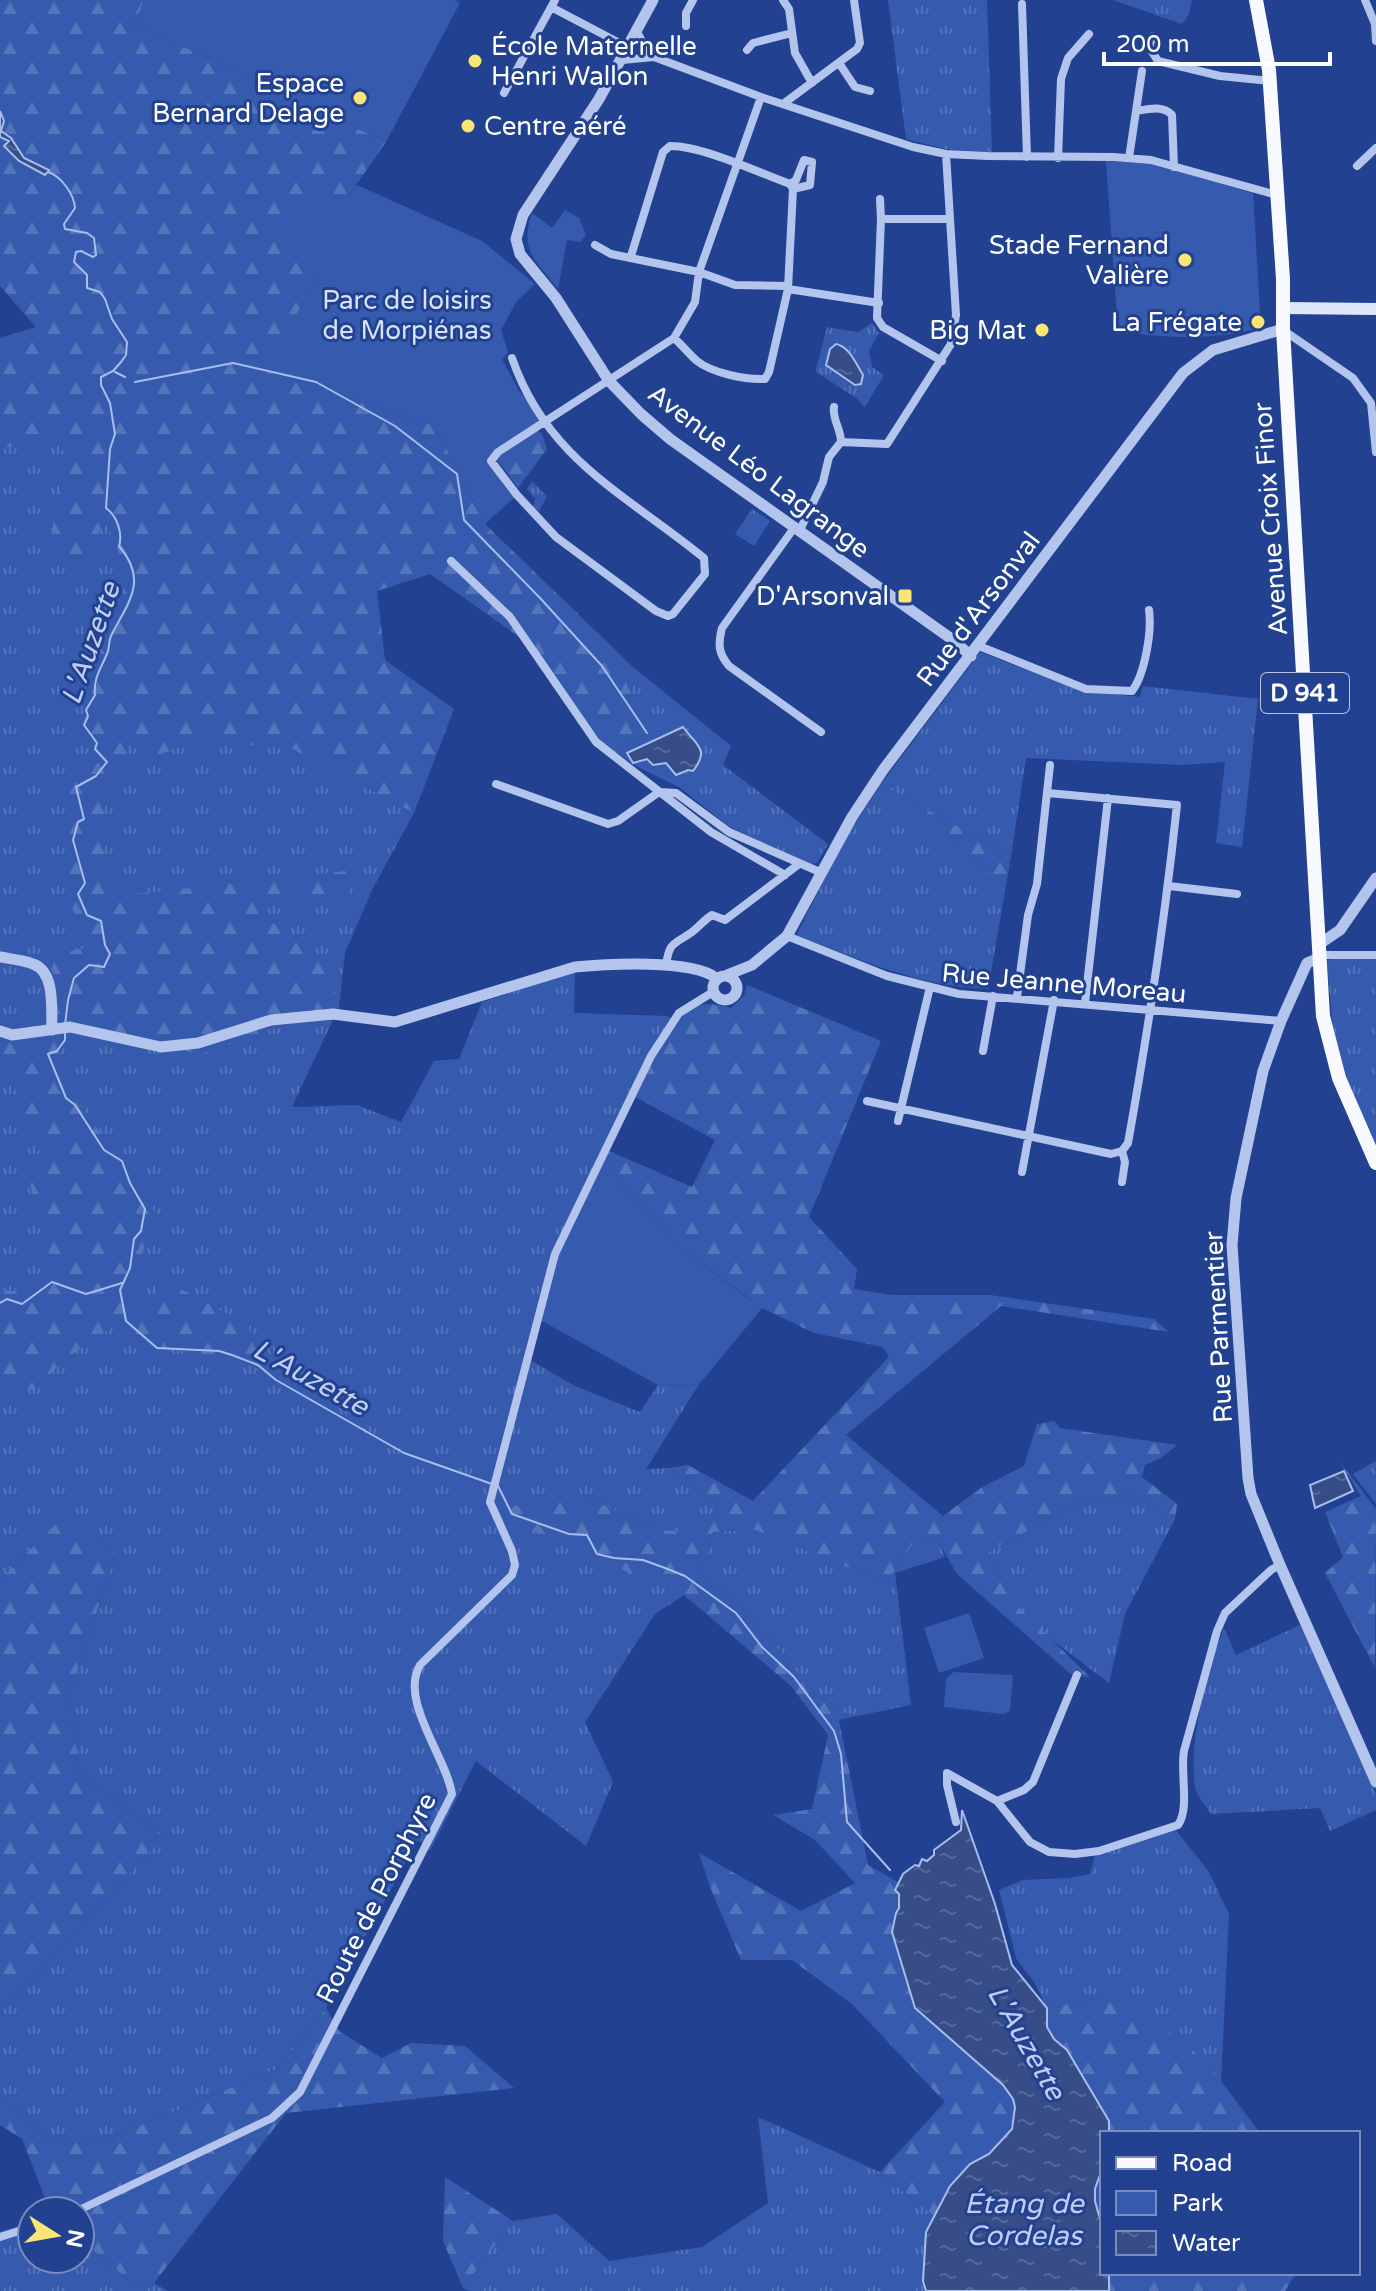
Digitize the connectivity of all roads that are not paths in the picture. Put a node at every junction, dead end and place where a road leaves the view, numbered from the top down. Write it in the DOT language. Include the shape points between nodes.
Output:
graph roads {
  1 [pos="653,0"];
  2 [pos="693,0"];
  3 [pos="783,0"];
  4 [pos="854,0"];
  5 [pos="1256,0"];
  6 [pos="1365,0"];
  7 [pos="553,3"];
  8 [pos="1022,4"];
  9 [pos="1376,24"];
  10 [pos="686,26"];
  11 [pos="637,32"];
  12 [pos="792,33"];
  13 [pos="1089,34"];
  14 [pos="1153,36"];
  15 [pos="1376,41"];
  16 [pos="629,48"];
  17 [pos="747,50"];
  18 [pos="654,57"];
  19 [pos="622,60"];
  20 [pos="839,63"];
  21 [pos="1142,71"];
  22 [pos="1270,81"];
  23 [pos="812,83"];
  24 [pos="803,90"];
  25 [pos="870,91"];
  26 [pos="504,93"];
  27 [pos="761,97"];
  28 [pos="783,104"];
  29 [pos="804,111"];
  30 [pos="1137,111"];
  31 [pos="1376,148"];
  32 [pos="946,154"];
  33 [pos="1027,157"];
  34 [pos="1058,158"];
  35 [pos="1129,158"];
  36 [pos="737,164"];
  37 [pos="1357,166"];
  38 [pos="1174,167"];
  39 [pos="1277,195"];
  40 [pos="880,199"];
  41 [pos="881,219"];
  42 [pos="950,219"];
  43 [pos="595,245"];
  44 [pos="631,256"];
  45 [pos="699,272"];
  46 [pos="788,288"];
  47 [pos="879,303"];
  48 [pos="1283,308"];
  49 [pos="1376,309"];
  50 [pos="1283,329"];
  51 [pos="674,338"];
  52 [pos="512,358"];
  53 [pos="942,361"];
  54 [pos="609,381"];
  55 [pos="834,407"];
  56 [pos="545,421"];
  57 [pos="841,442"];
  58 [pos="1376,452"];
  59 [pos="796,530"];
  60 [pos="451,561"];
  61 [pos="1149,610"];
  62 [pos="979,646"];
  63 [pos="971,656"];
  64 [pos="821,732"];
  65 [pos="1050,765"];
  66 [pos="496,784"];
  67 [pos="659,792"];
  68 [pos="1048,793"];
  69 [pos="1108,798"];
  70 [pos="799,864"];
  71 [pos="822,873"];
  72 [pos="785,875"];
  73 [pos="1376,878"];
  74 [pos="1169,886"];
  75 [pos="1237,894"];
  76 [pos="787,936"];
  77 [pos="1319,952"];
  78 [pos="1376,955"];
  79 [pos="0,957"];
  80 [pos="752,965"];
  81 [pos="666,966"];
  82 [pos="722,977"];
  83 [pos="930,987"];
  84 [pos="737,988"];
  85 [pos="713,992"];
  86 [pos="993,996"];
  87 [pos="1017,997"];
  88 [pos="1054,1000"];
  89 [pos="1085,1003"];
  90 [pos="1151,1010"];
  91 [pos="1281,1021"];
  92 [pos="60,1028"];
  93 [pos="0,1031"];
  94 [pos="983,1051"];
  95 [pos="867,1101"];
  96 [pos="901,1108"];
  97 [pos="898,1121"];
  98 [pos="1028,1138"];
  99 [pos="1122,1151"];
  100 [pos="1376,1163"];
  101 [pos="1022,1172"];
  102 [pos="1122,1182"];
  103 [pos="1280,1565"];
  104 [pos="1077,1675"];
  105 [pos="1376,1782"];
  106 [pos="997,1801"];
  107 [pos="956,1822"];
  108 [pos="96,2202"];
  1 -- 11 [label="street"];
  2 -- 10 [label="street"];
  3 -- 12 [label="street"];
  4 -- 20 [label="street" via="860,43"];
  5 -- 22 [label="main road, D 941"];
  6 -- 9 [label="street"];
  7 -- 16 [label="street"];
  7 -- 26 [label="street"];
  8 -- 33 [label="street"];
  9 -- 15 [label="street"];
  11 -- 16 [label="street"];
  11 -- 18 [label="street"];
  12 -- 17 [label="street" via="753,43"];
  12 -- 23 [label="street" via="795,53"];
  13 -- 34 [label="street" via="1068,58 1061,79"];
  14 -- 22 [label="street" via="1149,47 1158,61"];
  16 -- 19 [label="street"];
  18 -- 19 [label="street"];
  18 -- 27 [label="street"];
  19 -- 54 [label="street, Avenue Léo Lagrange" via="523,215 516,239 520,254 556,298"];
  20 -- 23 [label="street"];
  20 -- 25 [label="street" via="855,87"];
  21 -- 30 [label="street"];
  22 -- 39 [label="main road, D 941"];
  23 -- 24 [label="street"];
  24 -- 28 [label="street"];
  24 -- 29 [label="street"];
  27 -- 28 [label="street"];
  27 -- 36 [label="street"];
  28 -- 29 [label="street"];
  29 -- 32 [label="street"];
  30 -- 35 [label="street"];
  30 -- 38 [label="street" via="1161,109 1172,115"];
  31 -- 37 [label="street"];
  32 -- 33 [label="street"];
  32 -- 42 [label="street"];
  33 -- 34 [label="street"];
  34 -- 35 [label="street"];
  35 -- 38 [label="street"];
  36 -- 44 [label="street" via="681,146 663,152"];
  36 -- 45 [label="street"];
  36 -- 46 [label="street" via="792,186"];
  38 -- 39 [label="street"];
  39 -- 48 [label="main road, D 941"];
  40 -- 41 [label="street"];
  41 -- 42 [label="street"];
  41 -- 47 [label="street"];
  42 -- 53 [label="street" via="956,315"];
  43 -- 44 [label="street"];
  44 -- 45 [label="street"];
  45 -- 46 [label="street" via="735,285"];
  45 -- 51 [label="street" via="695,302"];
  46 -- 47 [label="street"];
  46 -- 51 [label="street" via="765,379 707,367"];
  47 -- 53 [label="street" via="877,318 883,327"];
  48 -- 49 [label="main road"];
  48 -- 50 [label="main road, D 941"];
  50 -- 58 [label="street" via="1353,378 1371,403"];
  50 -- 62 [label="street, Rue d'Arsonval" via="1213,350 1183,373"];
  50 -- 77 [label="main road, Avenue Croix Finor / D 941"];
  51 -- 54 [label="street"];
  52 -- 56 [label="street" via="522,388"];
  53 -- 57 [label="street" via="887,444"];
  54 -- 56 [label="street"];
  54 -- 59 [label="street, Avenue Léo Lagrange" via="670,439"];
  55 -- 57 [label="street"];
  56 -- 56 [label="street" via="558,442 588,470 704,558 705,574 673,614 656,611 572,551 531,512 491,461"];
  57 -- 59 [label="street"];
  59 -- 63 [label="street, Avenue Léo Lagrange"];
  59 -- 64 [label="street" via="722,628 718,644 729,666"];
  60 -- 67 [label="street" via="510,617 596,742"];
  61 -- 62 [label="street" via="1140,682 1132,691 1086,689"];
  62 -- 63 [label="street, Rue d'Arsonval"];
  63 -- 71 [label="street, Rue d'Arsonval" via="883,770"];
  65 -- 68 [label="street"];
  66 -- 67 [label="street" via="608,824"];
  67 -- 70 [label="street" via="676,793 729,832"];
  67 -- 72 [label="street" via="728,843"];
  68 -- 69 [label="street"];
  68 -- 87 [label="street"];
  69 -- 74 [label="street" via="1177,805"];
  69 -- 89 [label="street"];
  70 -- 71 [label="street"];
  70 -- 72 [label="street"];
  71 -- 76 [label="street, Rue d'Arsonval"];
  72 -- 81 [label="street" via="725,920 712,915 674,942"];
  73 -- 77 [label="street, Rue Parmentier"];
  74 -- 75 [label="street"];
  74 -- 90 [label="street"];
  76 -- 80 [label="street, Rue d'Arsonval"];
  76 -- 83 [label="street" via="887,976"];
  77 -- 78 [label="street"];
  77 -- 91 [label="street, Rue Parmentier" via="1307,963"];
  77 -- 100 [label="main road, D 941" via="1329,1047"];
  79 -- 92 [label="street" via="36,964 44,972"];
  80 -- 82 [label="street, Rue d'Arsonval"];
  80 -- 84 [label="street, Rue d'Arsonval"];
  81 -- 82 [label="street"];
  81 -- 92 [label="street" via="575,967 395,1022 333,1014 271,1020 198,1043 161,1047"];
  82 -- 84 [label="street" via="736,981"];
  82 -- 85 [label="street"];
  83 -- 86 [label="street, Rue Jeanne Moreau"];
  83 -- 96 [label="street, Rue Jeanne Moreau"];
  84 -- 85 [label="street" via="725,1000"];
  85 -- 108 [label="street, Route de Porphyre" via="669,1026 564,1231 490,1502 512,1551 512,1575 415,1674 413,1687 452,1794 300,2092 272,2118"];
  86 -- 87 [label="street, Rue Jeanne Moreau"];
  86 -- 94 [label="street"];
  87 -- 88 [label="street, Rue Jeanne Moreau"];
  88 -- 89 [label="street, Rue Jeanne Moreau"];
  88 -- 98 [label="street"];
  89 -- 90 [label="street, Rue Jeanne Moreau"];
  90 -- 91 [label="street, Rue Jeanne Moreau"];
  90 -- 99 [label="street" via="1128,1143"];
  91 -- 103 [label="street, Rue Parmentier" via="1257,1091 1232,1245 1248,1478"];
  92 -- 93 [label="street" via="12,1035"];
  95 -- 96 [label="street"];
  96 -- 97 [label="street, Rue Jeanne Moreau"];
  96 -- 98 [label="street"];
  98 -- 99 [label="street" via="1111,1154"];
  98 -- 101 [label="street"];
  99 -- 102 [label="street"];
  103 -- 105 [label="street, Rue Parmentier"];
  103 -- 106 [label="street" via="1225,1613 1217,1631 1184,1751 1184,1810 1178,1825 1114,1848 1060,1854 1030,1842"];
  104 -- 106 [label="street" via="1033,1782"];
  106 -- 107 [label="street" via="947,1773"];
}
